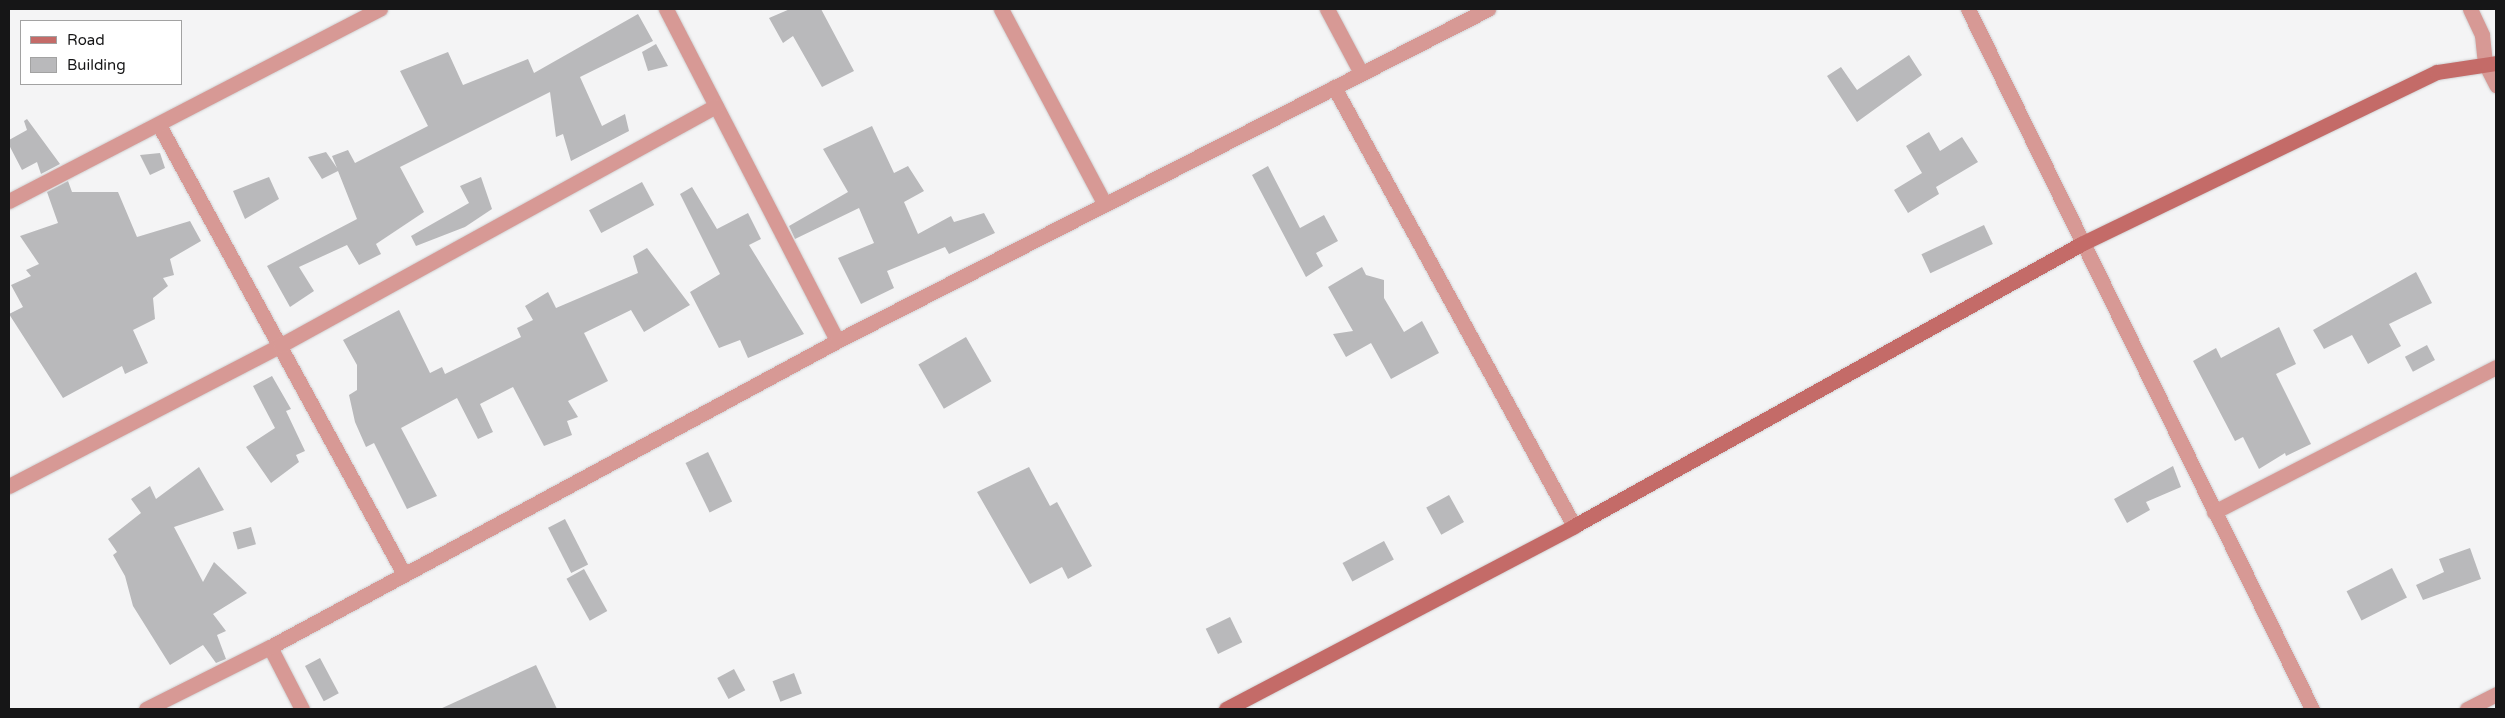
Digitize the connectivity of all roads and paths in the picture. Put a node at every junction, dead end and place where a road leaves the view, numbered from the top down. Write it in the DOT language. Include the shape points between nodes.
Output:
graph roads {
  1 [pos="380,9"];
  2 [pos="666,9"];
  3 [pos="1001,9"];
  4 [pos="1327,9"];
  5 [pos="1488,9"];
  6 [pos="1968,9"];
  7 [pos="2470,9"];
  8 [pos="2491,63"];
  9 [pos="1361,73"];
  10 [pos="2496,85"];
  11 [pos="1334,86"];
  12 [pos="716,106"];
  13 [pos="159,125"];
  14 [pos="9,201"];
  15 [pos="1104,203"];
  16 [pos="2081,244"];
  17 [pos="837,341"];
  18 [pos="281,345"];
  19 [pos="2496,367"];
  20 [pos="9,486"];
  21 [pos="2214,512"];
  22 [pos="1574,526"];
  23 [pos="404,574"];
  24 [pos="270,647"];
  25 [pos="2496,694"];
  26 [pos="146,709"];
  27 [pos="302,709"];
  28 [pos="1226,709"];
  29 [pos="2312,709"];
  30 [pos="2467,709"];
  1 -- 13 [label="street"];
  2 -- 12 [label="street"];
  3 -- 15 [label="street"];
  4 -- 9 [label="street"];
  5 -- 9 [label="street"];
  6 -- 16 [label="street"];
  7 -- 8 [label="street"];
  8 -- 10 [label="street"];
  8 -- 16 [label="main road" via="2437,72"];
  9 -- 11 [label="street"];
  11 -- 15 [label="street"];
  11 -- 22 [label="street"];
  12 -- 17 [label="street"];
  12 -- 18 [label="street"];
  13 -- 14 [label="street"];
  13 -- 18 [label="street"];
  15 -- 17 [label="street"];
  16 -- 21 [label="street"];
  16 -- 22 [label="main road"];
  17 -- 23 [label="street"];
  18 -- 20 [label="street"];
  18 -- 23 [label="street"];
  19 -- 21 [label="street"];
  21 -- 29 [label="street"];
  22 -- 28 [label="main road"];
  23 -- 24 [label="street"];
  24 -- 26 [label="street"];
  24 -- 27 [label="street"];
  25 -- 30 [label="street"];
}
